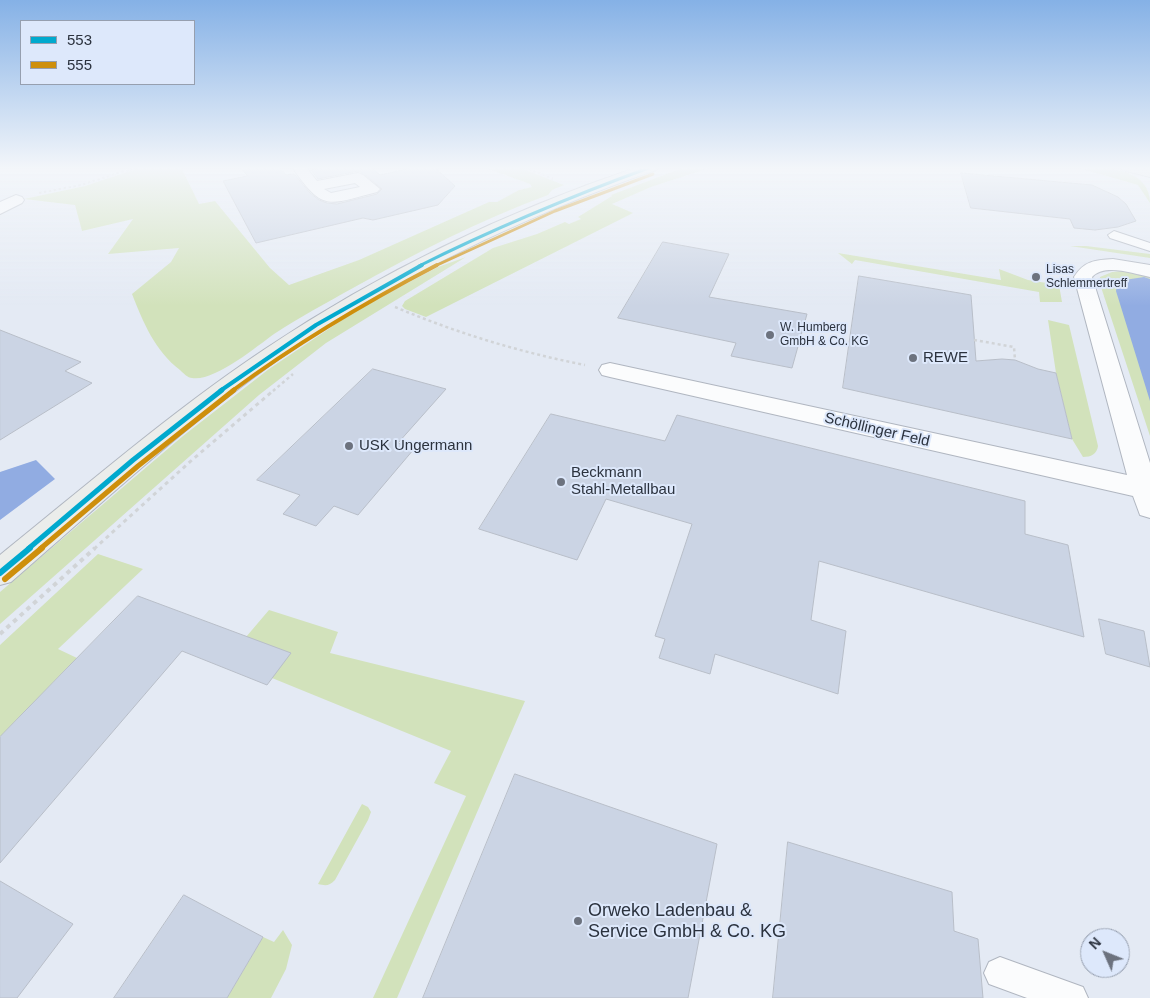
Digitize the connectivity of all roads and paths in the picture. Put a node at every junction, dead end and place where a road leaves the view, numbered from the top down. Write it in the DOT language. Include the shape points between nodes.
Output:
graph roads {
  1 [pos="534,214"];
  2 [pos="1114,235"];
  3 [pos="1150,248"];
  4 [pos="1150,270"];
  5 [pos="400,301"];
  6 [pos="974,340"];
  7 [pos="1015,360"];
  8 [pos="300,368"];
  9 [pos="610,370"];
  10 [pos="1147,498"];
  11 [pos="0,573"];
  12 [pos="0,634"];
  13 [pos="1000,973"];
  14 [pos="1072,998"];
  1 -- 11 [label="main road" via="411,270 271,354 203,405"];
  2 -- 3 [label="lane"];
  4 -- 10 [label="street, Schöllinger Feld" via="1102,265 1086,271 1084,277"];
  5 -- 9 [label="path" via="392,306 482,340 543,358"];
  6 -- 7 [label="path" via="1014,347"];
  8 -- 12 [label="path" via="199,454"];
  9 -- 10 [label="street, Schöllinger Feld"];
  13 -- 14 [label="lane"];
}
